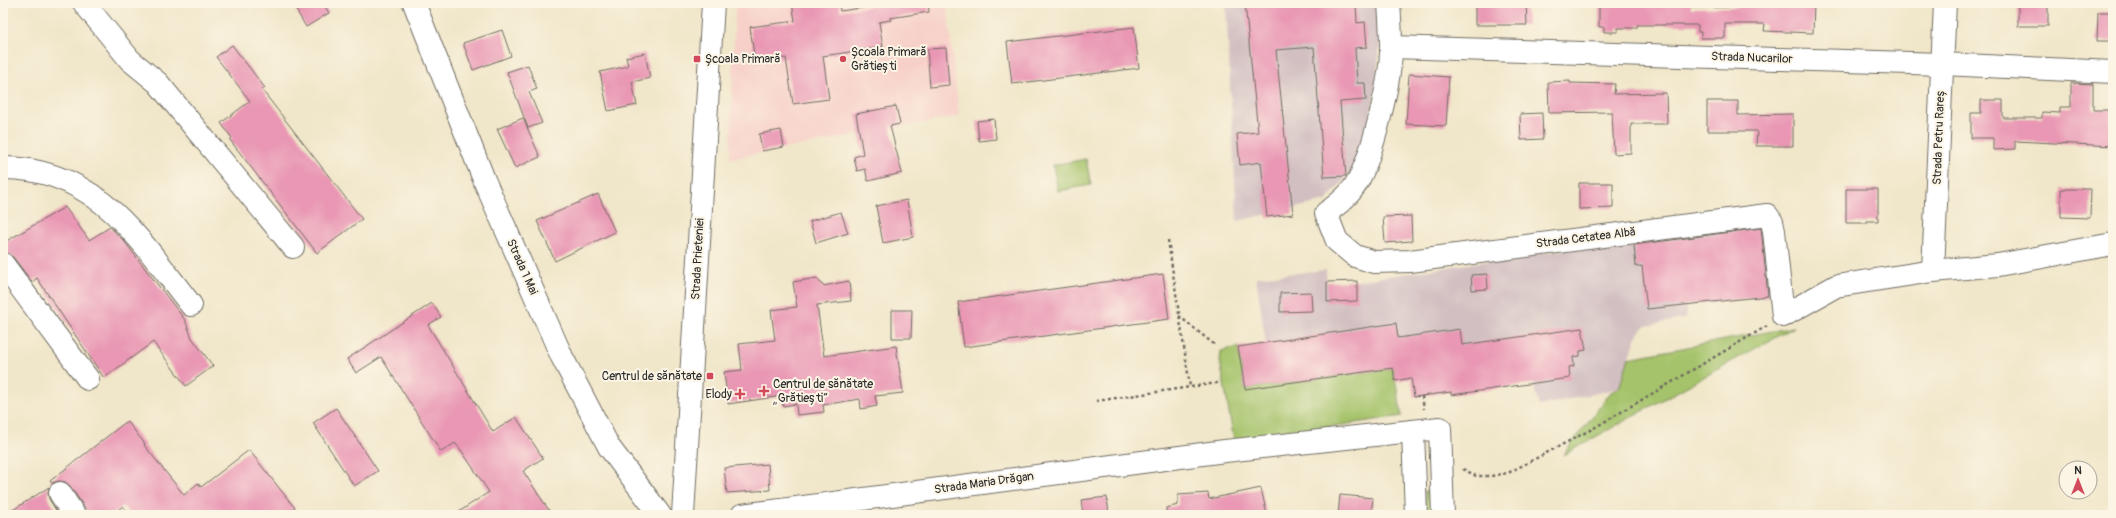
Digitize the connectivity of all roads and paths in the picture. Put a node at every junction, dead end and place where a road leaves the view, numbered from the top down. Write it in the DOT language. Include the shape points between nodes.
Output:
graph roads {
  1 [pos="84,3"];
  2 [pos="414,3"];
  3 [pos="713,3"];
  4 [pos="1389,3"];
  5 [pos="1945,3"];
  6 [pos="1391,47"];
  7 [pos="1942,64"];
  8 [pos="2113,72"];
  9 [pos="3,168"];
  10 [pos="1168,240"];
  11 [pos="2113,244"];
  12 [pos="293,247"];
  13 [pos="3,264"];
  14 [pos="1933,271"];
  15 [pos="191,305"];
  16 [pos="1180,316"];
  17 [pos="1783,316"];
  18 [pos="1216,346"];
  19 [pos="88,379"];
  20 [pos="1218,383"];
  21 [pos="1190,387"];
  22 [pos="1096,401"];
  23 [pos="1413,431"];
  24 [pos="1457,464"];
  25 [pos="60,493"];
  26 [pos="74,515"];
  27 [pos="660,515"];
  28 [pos="683,515"];
  29 [pos="742,515"];
  30 [pos="1416,515"];
  31 [pos="1443,515"];
  1 -- 12 [label="street" via="130,60 158,83"];
  2 -- 27 [label="street, Strada 1 Mai" via="485,182 562,357 609,447"];
  3 -- 28 [label="street, Strada Prieteniei"];
  4 -- 6 [label="street"];
  5 -- 7 [label="street, Strada Petru Rareș"];
  6 -- 7 [label="street, Strada Nucarilor"];
  6 -- 17 [label="street, Strada Cetatea Albă" via="1389,72 1372,147 1364,168 1356,185 1342,201 1326,213 1337,241 1356,256 1374,262 1410,261 1767,215 1774,231"];
  7 -- 8 [label="street, Strada Nucarilor"];
  7 -- 14 [label="street, Strada Petru Rareș"];
  9 -- 15 [label="street" via="47,172 75,183 100,200 129,226"];
  10 -- 16 [label="path"];
  11 -- 14 [label="street" via="1998,266"];
  13 -- 19 [label="street"];
  14 -- 17 [label="street" via="1836,286"];
  16 -- 18 [label="path"];
  16 -- 21 [label="path"];
  17 -- 24 [label="path" via="1594,428 1508,473 1476,476"];
  20 -- 21 [label="path"];
  21 -- 22 [label="path"];
  23 -- 29 [label="street, Strada Maria Drăgan" via="1225,451"];
  23 -- 30 [label="street"];
  23 -- 31 [label="street, Strada Maria Drăgan" via="1440,428"];
  25 -- 26 [label="street"];
}
